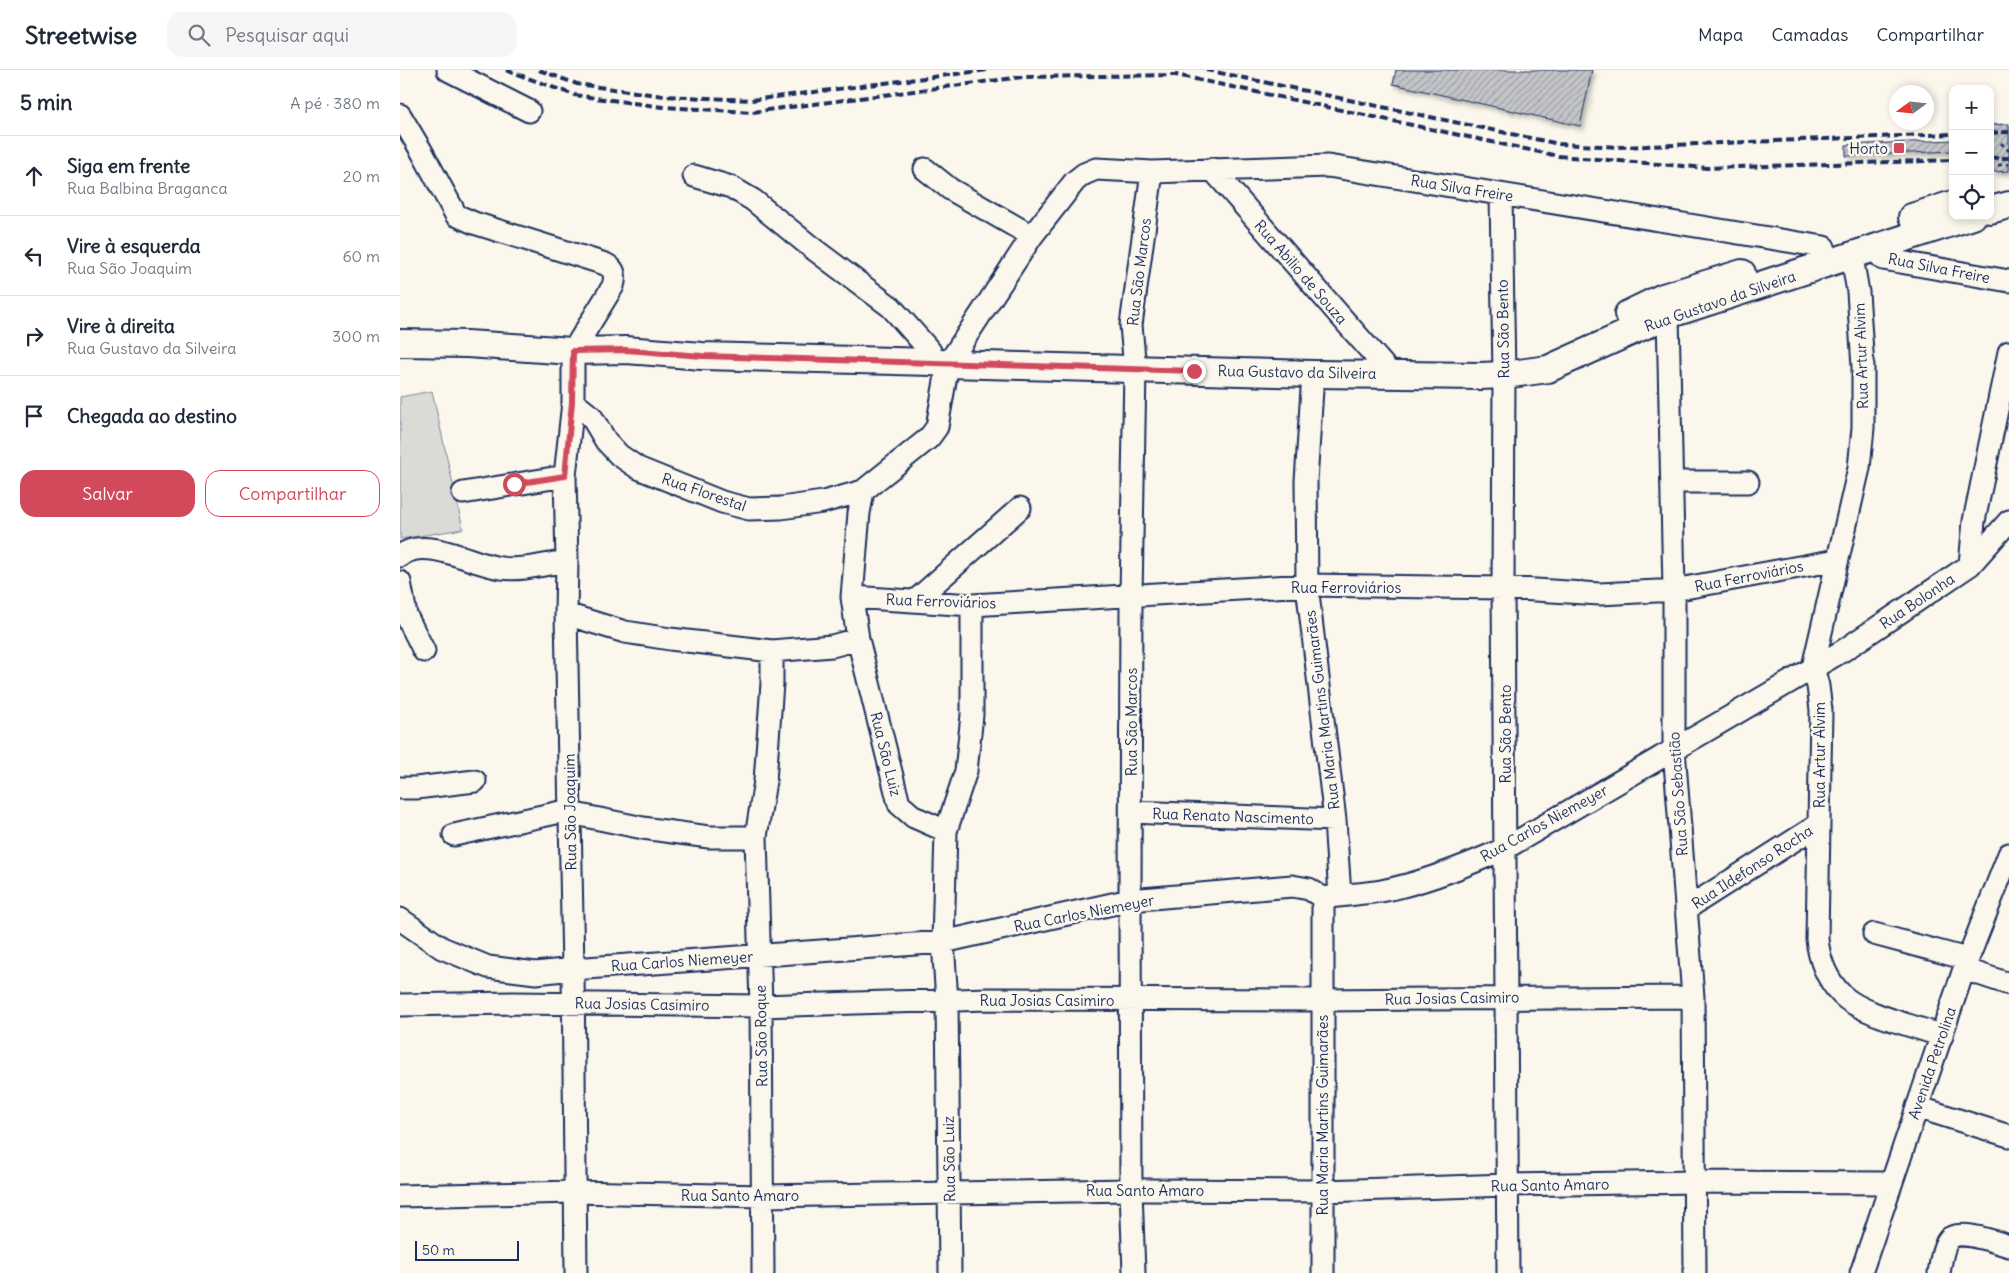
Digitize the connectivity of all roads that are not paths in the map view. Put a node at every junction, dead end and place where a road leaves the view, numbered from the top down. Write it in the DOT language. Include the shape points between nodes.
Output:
graph roads {
  1 [pos="448,70"];
  2 [pos="530,111"];
  3 [pos="400,115"];
  4 [pos="926,169"];
  5 [pos="1212,169"];
  6 [pos="1152,172"];
  7 [pos="694,176"];
  8 [pos="2009,186"];
  9 [pos="1994,191"];
  10 [pos="1501,195"];
  11 [pos="2009,204"];
  12 [pos="1949,205"];
  13 [pos="1994,209"];
  14 [pos="1961,220"];
  15 [pos="1032,236"];
  16 [pos="1824,247"];
  17 [pos="1863,253"];
  18 [pos="2009,281"];
  19 [pos="1668,315"];
  20 [pos="400,343"];
  21 [pos="573,351"];
  22 [pos="2009,352"];
  23 [pos="940,363"];
  24 [pos="1135,369"];
  25 [pos="1313,374"];
  26 [pos="1391,374"];
  27 [pos="1504,375"];
  28 [pos="572,402"];
  29 [pos="565,476"];
  30 [pos="1672,482"];
  31 [pos="1748,482"];
  32 [pos="863,491"];
  33 [pos="463,493"];
  34 [pos="1020,508"];
  35 [pos="2009,521"];
  36 [pos="400,556"];
  37 [pos="1837,560"];
  38 [pos="567,561"];
  39 [pos="1970,565"];
  40 [pos="400,582"];
  41 [pos="1307,585"];
  42 [pos="1504,588"];
  43 [pos="1674,590"];
  44 [pos="852,597"];
  45 [pos="1131,597"];
  46 [pos="915,600"];
  47 [pos="972,605"];
  48 [pos="566,614"];
  49 [pos="858,639"];
  50 [pos="424,651"];
  51 [pos="772,651"];
  52 [pos="1813,668"];
  53 [pos="1674,750"];
  54 [pos="475,781"];
  55 [pos="400,788"];
  56 [pos="570,811"];
  57 [pos="1131,812"];
  58 [pos="1335,820"];
  59 [pos="1818,824"];
  60 [pos="946,831"];
  61 [pos="454,835"];
  62 [pos="756,837"];
  63 [pos="1506,848"];
  64 [pos="2009,854"];
  65 [pos="1332,897"];
  66 [pos="1130,900"];
  67 [pos="1686,909"];
  68 [pos="400,919"];
  69 [pos="1874,934"];
  70 [pos="944,942"];
  71 [pos="759,956"];
  72 [pos="1965,964"];
  73 [pos="573,969"];
  74 [pos="2009,984"];
  75 [pos="1507,997"];
  76 [pos="1694,997"];
  77 [pos="1131,1000"];
  78 [pos="1322,1000"];
  79 [pos="947,1001"];
  80 [pos="573,1004"];
  81 [pos="400,1005"];
  82 [pos="761,1006"];
  83 [pos="1942,1036"];
  84 [pos="1917,1107"];
  85 [pos="2009,1136"];
  86 [pos="1694,1182"];
  87 [pos="1890,1183"];
  88 [pos="1508,1185"];
  89 [pos="1131,1190"];
  90 [pos="1322,1191"];
  91 [pos="575,1192"];
  92 [pos="949,1193"];
  93 [pos="400,1196"];
  94 [pos="763,1196"];
  95 [pos="2009,1246"];
  96 [pos="576,1273"];
  97 [pos="763,1273"];
  98 [pos="950,1273"];
  99 [pos="1134,1273"];
  100 [pos="1323,1273"];
  101 [pos="1508,1273"];
  102 [pos="1694,1273"];
  103 [pos="1861,1273"];
  104 [pos="1940,1273"];
  1 -- 2 [label="street"];
  3 -- 21 [label="street" via="460,218 605,264 612,269 613,286"];
  4 -- 15 [label="street" via="950,189"];
  5 -- 6 [label="street, Rua Silva Freire"];
  5 -- 10 [label="street, Rua Silva Freire" via="1328,166"];
  5 -- 26 [label="street, Rua Abilio de Souza"];
  6 -- 15 [label="street, Rua Silva Freire" via="1096,169 1084,174"];
  6 -- 24 [label="street, Rua São Marcos" via="1131,325"];
  7 -- 23 [label="street" via="730,187 753,200 891,307"];
  8 -- 9 [label="main road"];
  10 -- 16 [label="street, Rua Silva Freire"];
  10 -- 27 [label="street, Rua São Bento"];
  11 -- 13 [label="main road"];
  12 -- 16 [label="main road, Rua Gustavo da Silveira"];
  14 -- 17 [label="main road, Rua Gustavo da Silveira"];
  15 -- 23 [label="street"];
  16 -- 27 [label="main road, Rua Gustavo da Silveira" via="1663,297"];
  17 -- 18 [label="street, Rua Silva Freire"];
  17 -- 19 [label="main road, Rua Gustavo da Silveira"];
  17 -- 37 [label="street, Rua Artur Alvim" via="1858,292 1864,367 1863,428 1858,468"];
  19 -- 27 [label="main road, Rua Gustavo da Silveira" via="1548,369"];
  19 -- 30 [label="street, Rua São Sebastião"];
  20 -- 21 [label="main road, Rua Gustavo da Silveira"];
  21 -- 23 [label="main road, Rua Gustavo da Silveira" via="626,350 702,356"];
  21 -- 28 [label="street, Rua São Joaquim"];
  22 -- 39 [label="street" via="1974,521"];
  23 -- 24 [label="main road, Rua Gustavo da Silveira"];
  23 -- 32 [label="street" via="937,426 919,448"];
  24 -- 25 [label="main road, Rua Gustavo da Silveira"];
  24 -- 45 [label="street, Rua São Marcos"];
  25 -- 26 [label="main road, Rua Gustavo da Silveira"];
  25 -- 41 [label="street, Rua Maria Martins Guimarães" via="1306,481"];
  26 -- 27 [label="main road, Rua Gustavo da Silveira"];
  27 -- 42 [label="street, Rua São Bento"];
  28 -- 29 [label="street, Rua São Joaquim"];
  28 -- 32 [label="street, Rua Florestal" via="591,416 619,455 638,468 722,502 749,508 781,508 823,502"];
  29 -- 33 [label="street"];
  29 -- 38 [label="street, Rua São Joaquim"];
  30 -- 31 [label="street"];
  30 -- 43 [label="street, Rua São Sebastião"];
  32 -- 44 [label="street, Rua São Luiz"];
  34 -- 46 [label="street"];
  35 -- 39 [label="street, Rua Bolonha"];
  36 -- 38 [label="street" via="423,549 442,550 502,568"];
  37 -- 43 [label="street, Rua Ferroviários"];
  37 -- 52 [label="street, Rua Artur Alvim"];
  38 -- 48 [label="street, Rua São Joaquim"];
  39 -- 52 [label="street, Rua Bolonha"];
  40 -- 50 [label="street" via="406,615"];
  41 -- 42 [label="street, Rua Ferroviários"];
  41 -- 45 [label="street, Rua Ferroviários"];
  41 -- 58 [label="street, Rua Maria Martins Guimarães"];
  42 -- 43 [label="street, Rua Ferroviários" via="1600,594"];
  42 -- 63 [label="street, Rua São Bento"];
  43 -- 53 [label="street, Rua São Sebastião"];
  44 -- 46 [label="street, Rua Ferroviários"];
  44 -- 49 [label="street, Rua São Luiz"];
  45 -- 47 [label="street, Rua Ferroviários"];
  45 -- 57 [label="street, Rua São Marcos"];
  46 -- 47 [label="street, Rua Ferroviários"];
  47 -- 60 [label="street" via="972,715 966,771"];
  48 -- 51 [label="street" via="625,632"];
  48 -- 56 [label="street, Rua São Joaquim"];
  49 -- 51 [label="street" via="832,646"];
  49 -- 60 [label="street, Rua São Luiz" via="899,804 914,817"];
  51 -- 62 [label="street, Rua São Roque" via="765,781"];
  52 -- 53 [label="street, Rua Carlos Niemeyer"];
  52 -- 59 [label="street, Rua Artur Alvim" via="1821,710"];
  53 -- 63 [label="street, Rua Carlos Niemeyer"];
  53 -- 67 [label="street, Rua São Sebastião"];
  54 -- 55 [label="street"];
  56 -- 61 [label="street"];
  56 -- 62 [label="street" via="642,828 710,837"];
  56 -- 73 [label="street, Rua São Joaquim"];
  57 -- 58 [label="street, Rua Renato Nascimento"];
  57 -- 66 [label="street, Rua São Marcos"];
  58 -- 65 [label="street, Rua Maria Martins Guimarães"];
  59 -- 67 [label="street, Rua Ildefonso Rocha"];
  59 -- 83 [label="street, Rua Artur Alvim" via="1817,939 1819,956 1831,981 1842,996 1864,1009"];
  60 -- 70 [label="street, Rua São Luiz"];
  62 -- 71 [label="street, Rua São Roque"];
  63 -- 65 [label="street, Rua Carlos Niemeyer" via="1422,880"];
  63 -- 75 [label="street, Rua São Bento"];
  64 -- 72 [label="street, Avenida Petrolina"];
  65 -- 66 [label="street, Rua Carlos Niemeyer" via="1292,886"];
  65 -- 78 [label="street, Rua Maria Martins Guimarães"];
  66 -- 70 [label="street, Rua Carlos Niemeyer"];
  66 -- 77 [label="street, Rua São Marcos"];
  67 -- 76 [label="street, Rua São Sebastião"];
  68 -- 73 [label="street, Rua Carlos Niemeyer" via="442,948 488,967 536,973"];
  69 -- 72 [label="street"];
  70 -- 71 [label="street, Rua Carlos Niemeyer"];
  70 -- 79 [label="street, Rua São Luiz"];
  71 -- 73 [label="street, Rua Carlos Niemeyer"];
  71 -- 82 [label="street, Rua São Roque"];
  72 -- 74 [label="street"];
  72 -- 83 [label="street, Avenida Petrolina"];
  73 -- 80 [label="street, Rua São Joaquim"];
  75 -- 76 [label="street, Rua Josias Casimiro"];
  75 -- 78 [label="street, Rua Josias Casimiro"];
  75 -- 88 [label="street, Rua São Bento"];
  76 -- 86 [label="street, Rua São Sebastião"];
  77 -- 78 [label="street, Rua Josias Casimiro"];
  77 -- 79 [label="street, Rua Josias Casimiro"];
  77 -- 89 [label="street, Rua São Marcos"];
  78 -- 90 [label="street, Rua Maria Martins Guimarães"];
  79 -- 82 [label="street, Rua Josias Casimiro"];
  79 -- 92 [label="street, Rua São Luiz"];
  80 -- 81 [label="street, Rua Josias Casimiro"];
  80 -- 82 [label="street, Rua Josias Casimiro"];
  80 -- 91 [label="street, Rua São Joaquim"];
  82 -- 94 [label="street, Rua São Roque"];
  83 -- 84 [label="street, Avenida Petrolina"];
  84 -- 85 [label="street"];
  84 -- 87 [label="street, Avenida Petrolina"];
  86 -- 87 [label="street, Rua Santo Amaro"];
  86 -- 88 [label="street, Rua Santo Amaro"];
  86 -- 102 [label="street, Rua São Sebastião"];
  87 -- 103 [label="street, Avenida Petrolina"];
  88 -- 90 [label="street, Rua Santo Amaro"];
  88 -- 101 [label="street, Rua São Bento"];
  89 -- 90 [label="street, Rua Santo Amaro"];
  89 -- 92 [label="street, Rua Santo Amaro"];
  89 -- 99 [label="street, Rua São Marcos"];
  90 -- 100 [label="street, Rua Maria Martins Guimarães"];
  91 -- 93 [label="street, Rua Santo Amaro"];
  91 -- 94 [label="street, Rua Santo Amaro"];
  91 -- 96 [label="street, Rua São Joaquim"];
  92 -- 94 [label="street, Rua Santo Amaro"];
  92 -- 98 [label="street, Rua São Luiz"];
  94 -- 97 [label="street, Rua São Roque"];
  95 -- 104 [label="street" via="1957,1235 1945,1245"];
}
